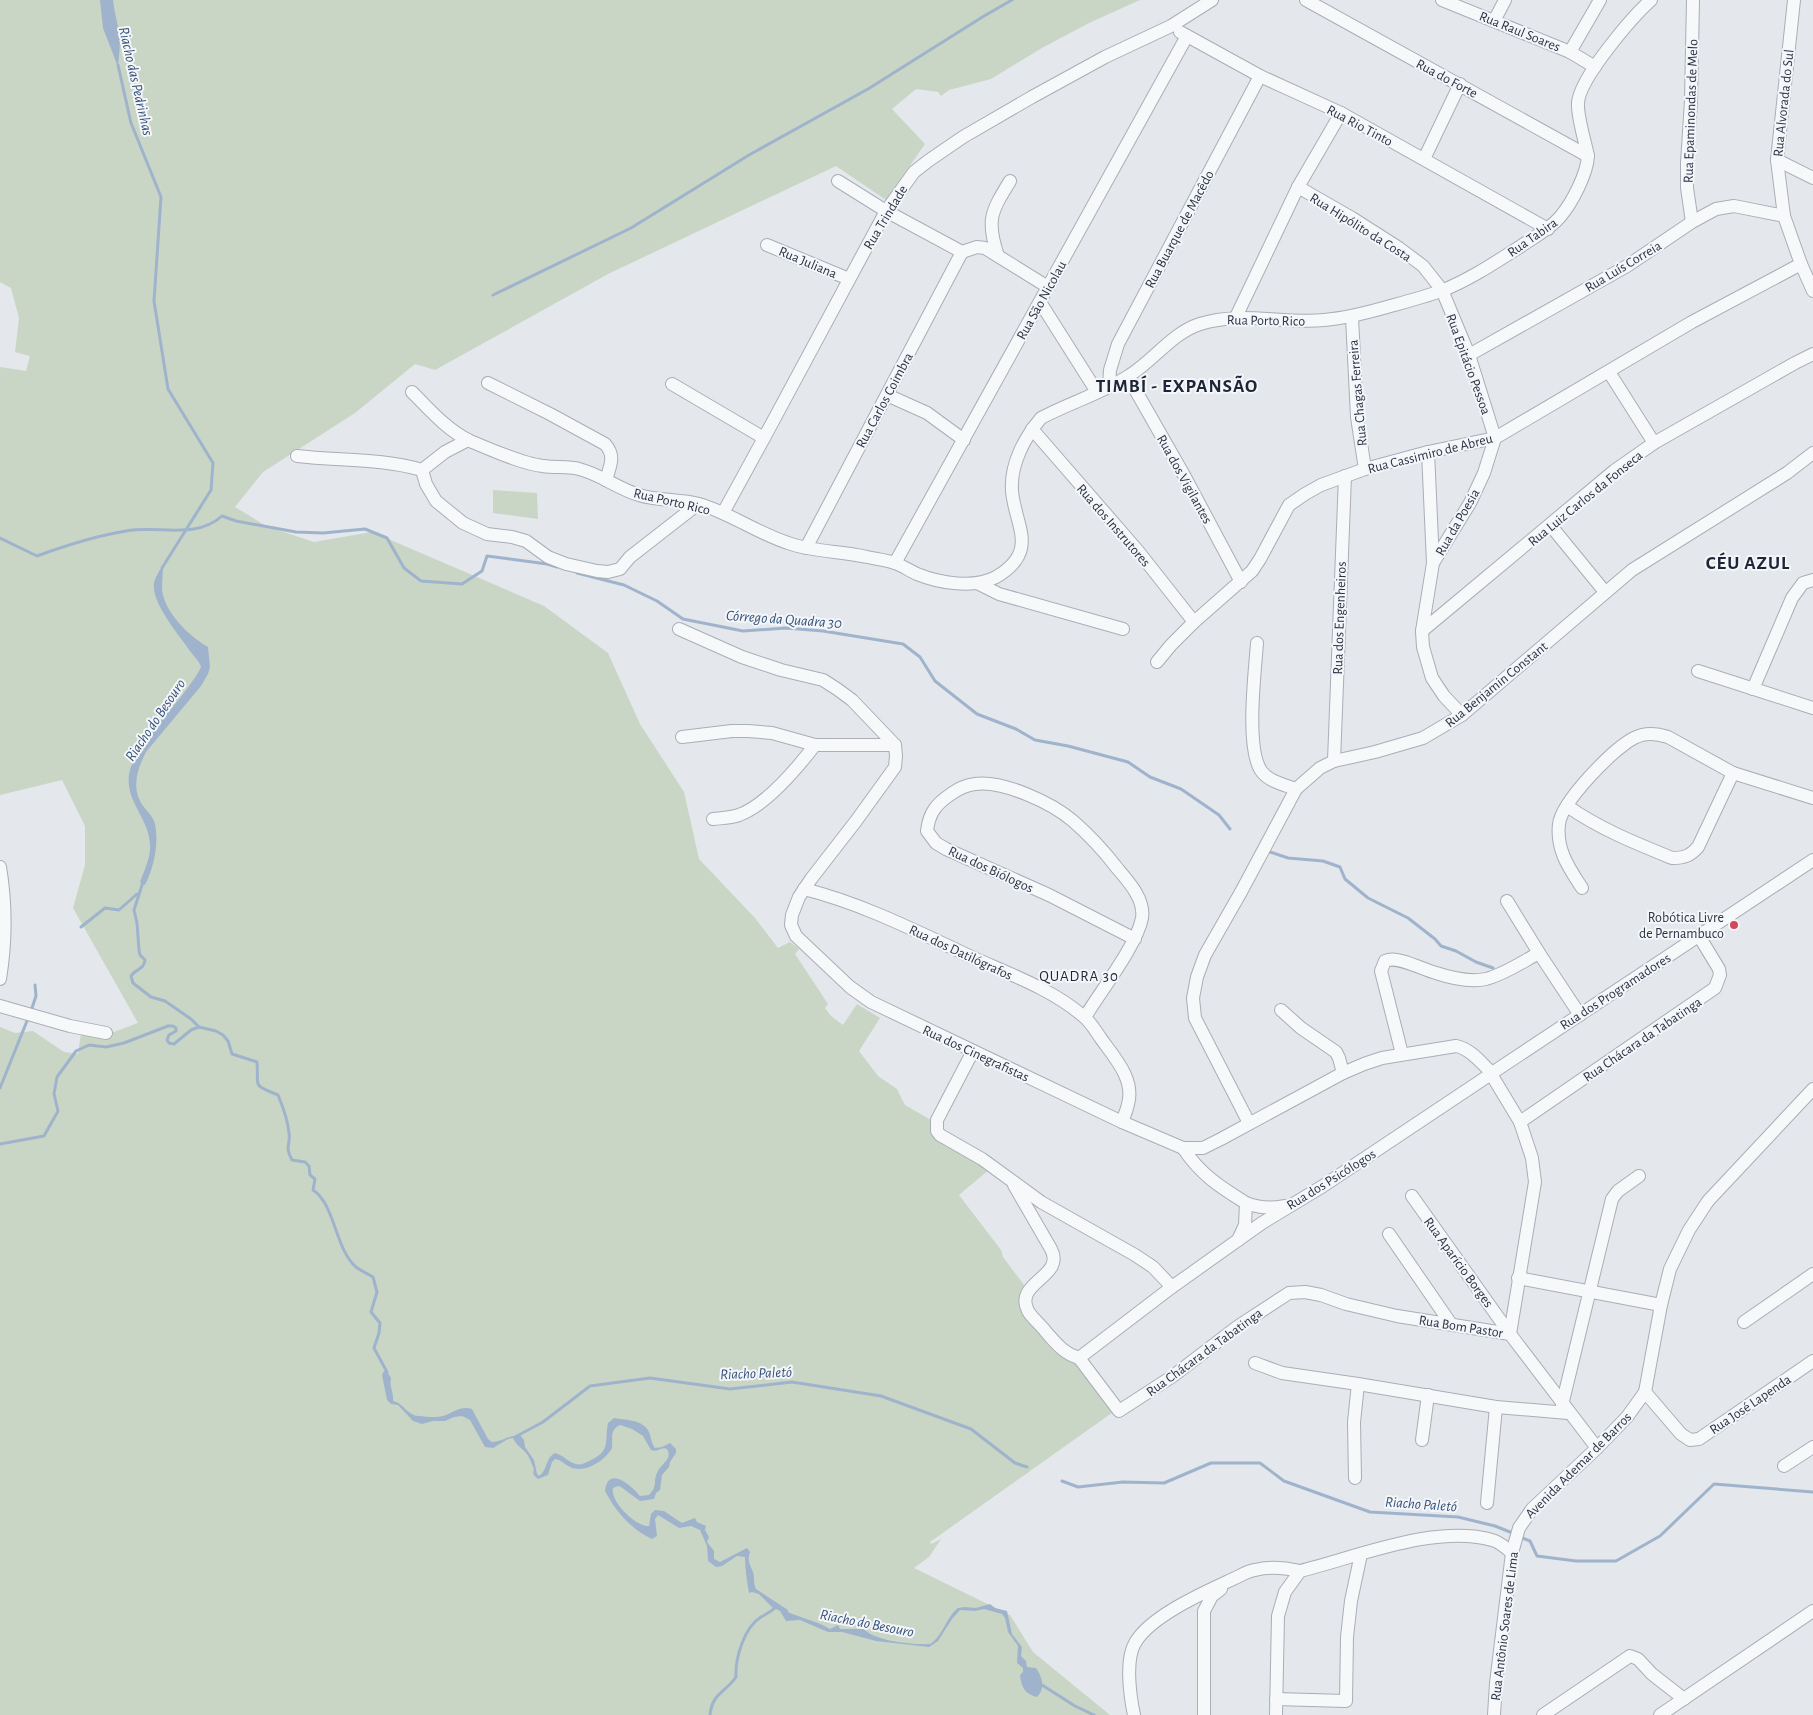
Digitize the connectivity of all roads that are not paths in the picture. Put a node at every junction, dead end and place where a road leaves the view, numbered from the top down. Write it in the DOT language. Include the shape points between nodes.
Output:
graph roads {
  1 [pos="1212,0"];
  2 [pos="1306,0"];
  3 [pos="1442,0"];
  4 [pos="1505,0"];
  5 [pos="1600,0"];
  6 [pos="1651,0"];
  7 [pos="1693,0"];
  8 [pos="1794,0"];
  9 [pos="1494,21"];
  10 [pos="1171,26"];
  11 [pos="1187,36"];
  12 [pos="1570,52"];
  13 [pos="1595,67"];
  14 [pos="1260,76"];
  15 [pos="1460,84"];
  16 [pos="1341,114"];
  17 [pos="1588,156"];
  18 [pos="1424,159"];
  19 [pos="1777,160"];
  20 [pos="1813,178"];
  21 [pos="838,181"];
  22 [pos="1010,181"];
  23 [pos="1298,188"];
  24 [pos="886,211"];
  25 [pos="1784,216"];
  26 [pos="1692,222"];
  27 [pos="1548,229"];
  28 [pos="767,244"];
  29 [pos="962,252"];
  30 [pos="998,256"];
  31 [pos="1801,264"];
  32 [pos="849,279"];
  33 [pos="1048,287"];
  34 [pos="1442,290"];
  35 [pos="1813,291"];
  36 [pos="1040,302"];
  37 [pos="1236,317"];
  38 [pos="1352,317"];
  39 [pos="1813,354"];
  40 [pos="1469,355"];
  41 [pos="1609,372"];
  42 [pos="1128,377"];
  43 [pos="488,383"];
  44 [pos="672,384"];
  45 [pos="1103,389"];
  46 [pos="412,392"];
  47 [pos="887,395"];
  48 [pos="1032,429"];
  49 [pos="764,438"];
  50 [pos="1495,438"];
  51 [pos="468,440"];
  52 [pos="964,440"];
  53 [pos="1654,443"];
  54 [pos="1428,452"];
  55 [pos="1813,453"];
  56 [pos="297,456"];
  57 [pos="1365,469"];
  58 [pos="422,470"];
  59 [pos="1345,476"];
  60 [pos="606,480"];
  61 [pos="698,504"];
  62 [pos="722,513"];
  63 [pos="1551,526"];
  64 [pos="806,548"];
  65 [pos="895,563"];
  66 [pos="1433,563"];
  67 [pos="1813,580"];
  68 [pos="1241,582"];
  69 [pos="977,583"];
  70 [pos="1605,592"];
  71 [pos="1194,622"];
  72 [pos="680,629"];
  73 [pos="1122,629"];
  74 [pos="1422,631"];
  75 [pos="1257,643"];
  76 [pos="1157,662"];
  77 [pos="1698,671"];
  78 [pos="1753,689"];
  79 [pos="1813,708"];
  80 [pos="1462,715"];
  81 [pos="682,736"];
  82 [pos="815,745"];
  83 [pos="895,745"];
  84 [pos="1334,761"];
  85 [pos="1733,774"];
  86 [pos="1296,789"];
  87 [pos="1813,798"];
  88 [pos="1567,806"];
  89 [pos="712,819"];
  90 [pos="1813,860"];
  91 [pos="0,867"];
  92 [pos="807,884"];
  93 [pos="1582,888"];
  94 [pos="1507,902"];
  95 [pos="1698,936"];
  96 [pos="1134,939"];
  97 [pos="1539,953"];
  98 [pos="0,979"];
  99 [pos="0,1006"];
  100 [pos="1281,1010"];
  101 [pos="1580,1014"];
  102 [pos="1085,1017"];
  103 [pos="106,1033"];
  104 [pos="973,1051"];
  105 [pos="1402,1054"];
  106 [pos="1343,1073"];
  107 [pos="1491,1074"];
  108 [pos="1813,1090"];
  109 [pos="1122,1122"];
  110 [pos="1520,1122"];
  111 [pos="1249,1123"];
  112 [pos="1183,1148"];
  113 [pos="1639,1176"];
  114 [pos="1011,1181"];
  115 [pos="1412,1196"];
  116 [pos="1246,1203"];
  117 [pos="1289,1205"];
  118 [pos="1389,1234"];
  119 [pos="1238,1240"];
  120 [pos="1813,1274"];
  121 [pos="1518,1278"];
  122 [pos="1172,1287"];
  123 [pos="1289,1293"];
  124 [pos="1590,1293"];
  125 [pos="1661,1305"];
  126 [pos="1744,1322"];
  127 [pos="1451,1324"];
  128 [pos="1510,1334"];
  129 [pos="1078,1358"];
  130 [pos="1813,1361"];
  131 [pos="1255,1363"];
  132 [pos="1358,1384"];
  133 [pos="1645,1392"];
  134 [pos="1428,1395"];
  135 [pos="1496,1407"];
  136 [pos="1565,1409"];
  137 [pos="1422,1440"];
  138 [pos="1813,1447"];
  139 [pos="1597,1448"];
  140 [pos="1784,1466"];
  141 [pos="1355,1478"];
  142 [pos="1487,1502"];
  143 [pos="1517,1533"];
  144 [pos="1512,1553"];
  145 [pos="1361,1554"];
  146 [pos="1300,1571"];
  147 [pos="1229,1581"];
  148 [pos="1813,1611"];
  149 [pos="1276,1699"];
  150 [pos="1684,1699"];
  151 [pos="1134,1715"];
  152 [pos="1204,1715"];
  153 [pos="1276,1715"];
  154 [pos="1494,1715"];
  155 [pos="1543,1715"];
  156 [pos="1660,1715"];
  1 -- 10 [label="street, Rua Trindade"];
  2 -- 15 [label="street, Rua do Forte"];
  3 -- 9 [label="street, Rua Raul Soares"];
  4 -- 9 [label="street"];
  5 -- 12 [label="street"];
  6 -- 13 [label="street, Rua Tabira"];
  7 -- 26 [label="street, Rua Epaminondas de Melo" via="1687,163"];
  8 -- 19 [label="street, Rua Alvorada do Sul"];
  9 -- 12 [label="street, Rua Raul Soares"];
  10 -- 11 [label="street, Rua Rio Tinto"];
  10 -- 24 [label="street, Rua Trindade" via="1032,96 928,160 914,172"];
  11 -- 14 [label="street, Rua Rio Tinto"];
  11 -- 33 [label="street, Rua São Nicolau"];
  12 -- 13 [label="street, Rua Raul Soares"];
  13 -- 17 [label="street, Rua Tabira" via="1585,81 1578,101"];
  14 -- 16 [label="street, Rua Rio Tinto"];
  14 -- 45 [label="street, Rua Buarque de Macêdo" via="1118,344"];
  15 -- 17 [label="street, Rua do Forte"];
  15 -- 18 [label="street"];
  16 -- 18 [label="street, Rua Rio Tinto"];
  16 -- 23 [label="street"];
  17 -- 27 [label="street, Rua Tabira" via="1584,174 1572,197 1561,217"];
  18 -- 27 [label="street, Rua Rio Tinto"];
  19 -- 20 [label="street"];
  19 -- 25 [label="street, Rua Alvorada do Sul"];
  21 -- 24 [label="street"];
  22 -- 30 [label="street" via="995,205 991,221"];
  23 -- 34 [label="street, Rua Hipólito da Costa" via="1399,248 1423,266"];
  23 -- 37 [label="street"];
  24 -- 29 [label="street"];
  24 -- 32 [label="street, Rua Trindade"];
  25 -- 26 [label="street, Rua Luís Correia" via="1734,206 1716,209"];
  25 -- 31 [label="street, Rua Alvorada do Sul"];
  26 -- 40 [label="street, Rua Luís Correia" via="1627,266"];
  27 -- 34 [label="street, Rua Tabira" via="1468,278"];
  28 -- 32 [label="street, Rua Juliana"];
  29 -- 30 [label="street" via="977,247"];
  29 -- 47 [label="street, Rua Carlos Coimbra"];
  30 -- 33 [label="street"];
  31 -- 35 [label="street, Rua Alvorada do Sul"];
  31 -- 41 [label="street, Rua Cassimiro de Abreu" via="1692,322"];
  32 -- 49 [label="street, Rua Trindade"];
  33 -- 36 [label="street, Rua São Nicolau"];
  34 -- 38 [label="street, Rua Porto Rico"];
  34 -- 40 [label="street, Rua Epitácio Pessoa"];
  36 -- 45 [label="street"];
  36 -- 52 [label="street, Rua São Nicolau"];
  37 -- 38 [label="street, Rua Porto Rico" via="1291,321"];
  37 -- 42 [label="street, Rua Porto Rico" via="1216,319 1181,333"];
  38 -- 57 [label="street, Rua Chagas Ferreira" via="1357,417"];
  39 -- 53 [label="street, Rua Luiz Carlos da Fonseca"];
  40 -- 50 [label="street, Rua Epitácio Pessoa"];
  41 -- 50 [label="street, Rua Cassimiro de Abreu"];
  41 -- 53 [label="street"];
  42 -- 45 [label="street, Rua Porto Rico"];
  42 -- 68 [label="street, Rua dos Vigilantes"];
  43 -- 60 [label="street" via="605,444 612,457"];
  44 -- 49 [label="street"];
  45 -- 48 [label="street, Rua Porto Rico" via="1042,418"];
  46 -- 51 [label="street, Rua Porto Rico" via="442,422"];
  47 -- 52 [label="street" via="927,413"];
  47 -- 64 [label="street, Rua Carlos Coimbra"];
  48 -- 69 [label="street, Rua Porto Rico" via="1016,461 1013,476 1012,490 1022,529 1020,552 1004,571"];
  48 -- 71 [label="street, Rua dos Instrutores" via="1138,551"];
  49 -- 62 [label="street, Rua Trindade"];
  50 -- 54 [label="street, Rua Cassimiro de Abreu"];
  50 -- 66 [label="street, Rua da Poesia" via="1470,503"];
  51 -- 58 [label="street" via="445,452"];
  51 -- 60 [label="street, Rua Porto Rico" via="531,464 579,468"];
  52 -- 65 [label="street, Rua São Nicolau"];
  53 -- 63 [label="street, Rua Luiz Carlos da Fonseca" via="1607,477"];
  54 -- 57 [label="street, Rua Cassimiro de Abreu"];
  54 -- 66 [label="street"];
  55 -- 70 [label="street, Rua Benjamin Constant" via="1656,554"];
  56 -- 58 [label="street" via="375,461"];
  57 -- 59 [label="street, Rua Cassimiro de Abreu"];
  58 -- 61 [label="street" via="436,501 463,523 488,534 526,542 548,557 566,564 597,571 620,569 630,557"];
  59 -- 68 [label="street, Rua Cassimiro de Abreu" via="1321,485 1289,505 1260,559"];
  59 -- 84 [label="street, Rua dos Engenheiros"];
  60 -- 61 [label="street, Rua Porto Rico" via="638,495"];
  61 -- 62 [label="street, Rua Porto Rico"];
  62 -- 64 [label="street, Rua Porto Rico" via="774,538"];
  63 -- 70 [label="street"];
  63 -- 74 [label="street, Rua Luiz Carlos da Fonseca"];
  64 -- 65 [label="street, Rua Porto Rico"];
  65 -- 69 [label="street, Rua Porto Rico" via="932,579"];
  66 -- 74 [label="street, Rua da Poesia"];
  67 -- 78 [label="street" via="1803,584 1792,598"];
  68 -- 71 [label="street, Rua Cassimiro de Abreu"];
  69 -- 73 [label="street, Rua Porto Rico" via="999,594"];
  70 -- 80 [label="street, Rua Benjamin Constant"];
  71 -- 76 [label="street, Rua Cassimiro de Abreu"];
  72 -- 83 [label="street" via="742,657 823,680 852,700"];
  74 -- 80 [label="street, Rua da Poesia" via="1424,655 1432,678"];
  75 -- 86 [label="street" via="1253,718 1256,760 1262,772 1272,780"];
  77 -- 78 [label="street"];
  78 -- 79 [label="street"];
  80 -- 84 [label="street, Rua Benjamin Constant" via="1423,738"];
  81 -- 82 [label="street" via="748,731 779,734"];
  82 -- 83 [label="street"];
  82 -- 89 [label="street" via="796,770 750,810"];
  83 -- 92 [label="street" via="895,766"];
  84 -- 86 [label="street, Rua Benjamin Constant" via="1320,768"];
  85 -- 87 [label="street"];
  85 -- 88 [label="street" via="1668,737 1646,734 1634,738 1610,757"];
  85 -- 88 [label="street" via="1698,847 1690,856 1680,858 1672,858 1609,832"];
  86 -- 111 [label="street, Rua Benjamin Constant" via="1205,955 1193,998 1195,1018"];
  88 -- 93 [label="street" via="1559,822 1560,846 1564,860"];
  90 -- 95 [label="street, Rua dos Programadores"];
  91 -- 98 [label="street" via="4,949"];
  92 -- 102 [label="street, Rua dos Datilógrafos" via="1028,983"];
  92 -- 104 [label="street, Rua dos Cinegrafistas" via="792,915 791,925 796,936 850,987 871,1002"];
  94 -- 97 [label="street"];
  95 -- 101 [label="street, Rua dos Programadores"];
  95 -- 110 [label="street, Rua Chácara da Tabatinga" via="1719,969 1715,988"];
  96 -- 96 [label="street, Rua dos Biólogos" via="946,849 927,830 932,812 941,800 974,784 996,784 1051,806 1093,840 1131,885 1140,901 1142,917"];
  96 -- 102 [label="street, Rua dos Biólogos"];
  97 -- 101 [label="street"];
  97 -- 105 [label="street" via="1485,979 1460,978 1397,960 1384,961 1381,971"];
  99 -- 103 [label="street"];
  100 -- 106 [label="street" via="1336,1052"];
  101 -- 107 [label="street, Rua dos Programadores"];
  102 -- 109 [label="street, Rua dos Datilógrafos" via="1125,1075 1129,1103"];
  104 -- 109 [label="street, Rua dos Cinegrafistas"];
  104 -- 114 [label="street" via="939,1114 937,1131"];
  105 -- 106 [label="street, Rua dos Cinegrafistas"];
  105 -- 107 [label="street, Rua dos Cinegrafistas" via="1456,1046 1472,1054"];
  106 -- 111 [label="street, Rua dos Cinegrafistas"];
  107 -- 110 [label="street, Rua dos Cinegrafistas"];
  107 -- 117 [label="street, Rua dos Psicólogos" via="1323,1186"];
  108 -- 125 [label="street, Avenida Ademar de Barros" via="1708,1201 1670,1269"];
  109 -- 112 [label="street, Rua dos Cinegrafistas"];
  110 -- 121 [label="street, Rua Bom Pastor" via="1532,1158 1535,1182"];
  111 -- 112 [label="street, Rua dos Cinegrafistas" via="1203,1148"];
  112 -- 116 [label="street" via="1203,1173"];
  113 -- 124 [label="street" via="1612,1199"];
  114 -- 122 [label="street" via="1135,1255 1153,1267"];
  114 -- 129 [label="street" via="1054,1254 1051,1269 1027,1293 1028,1311 1060,1349"];
  115 -- 128 [label="street, Rua Aparício Borges"];
  116 -- 117 [label="street" via="1259,1208"];
  116 -- 119 [label="street" via="1245,1225"];
  117 -- 119 [label="street, Rua dos Psicólogos"];
  118 -- 127 [label="street"];
  119 -- 122 [label="street, Rua dos Psicólogos"];
  120 -- 126 [label="street"];
  121 -- 124 [label="street"];
  121 -- 128 [label="street, Rua Bom Pastor"];
  122 -- 129 [label="street, Rua dos Psicólogos"];
  123 -- 127 [label="street, Rua Bom Pastor" via="1321,1295 1371,1310"];
  123 -- 129 [label="street, Rua Chácara da Tabatinga" via="1237,1327 1173,1376 1119,1410"];
  124 -- 125 [label="street"];
  124 -- 136 [label="street"];
  125 -- 133 [label="street, Avenida Ademar de Barros"];
  127 -- 128 [label="street, Rua Bom Pastor"];
  128 -- 136 [label="street, Rua Aparício Borges"];
  130 -- 133 [label="street, Rua José Lapenda" via="1720,1426 1694,1440 1681,1434"];
  131 -- 132 [label="street" via="1282,1373"];
  132 -- 134 [label="street"];
  132 -- 141 [label="street" via="1354,1422"];
  133 -- 139 [label="street, Avenida Ademar de Barros" via="1627,1417"];
  134 -- 135 [label="street"];
  134 -- 137 [label="street"];
  135 -- 136 [label="street"];
  135 -- 142 [label="street"];
  136 -- 139 [label="street, Rua Aparício Borges"];
  138 -- 140 [label="street"];
  139 -- 143 [label="street, Avenida Ademar de Barros" via="1532,1509"];
  143 -- 144 [label="street, Rua Antônio Soares de Lima"];
  144 -- 145 [label="street" via="1492,1540 1460,1535 1409,1542"];
  144 -- 154 [label="street, Rua Antônio Soares de Lima"];
  145 -- 146 [label="street"];
  145 -- 149 [label="street" via="1347,1637 1346,1702"];
  146 -- 147 [label="street" via="1284,1568 1254,1570"];
  146 -- 149 [label="street" via="1285,1592 1278,1616"];
  147 -- 151 [label="street" via="1182,1605 1149,1626 1139,1637 1130,1653 1129,1665"];
  147 -- 152 [label="street" via="1212,1596 1204,1612"];
  148 -- 150 [label="street"];
  149 -- 153 [label="street"];
  150 -- 155 [label="street" via="1638,1659 1630,1656"];
  150 -- 156 [label="street"];
}
